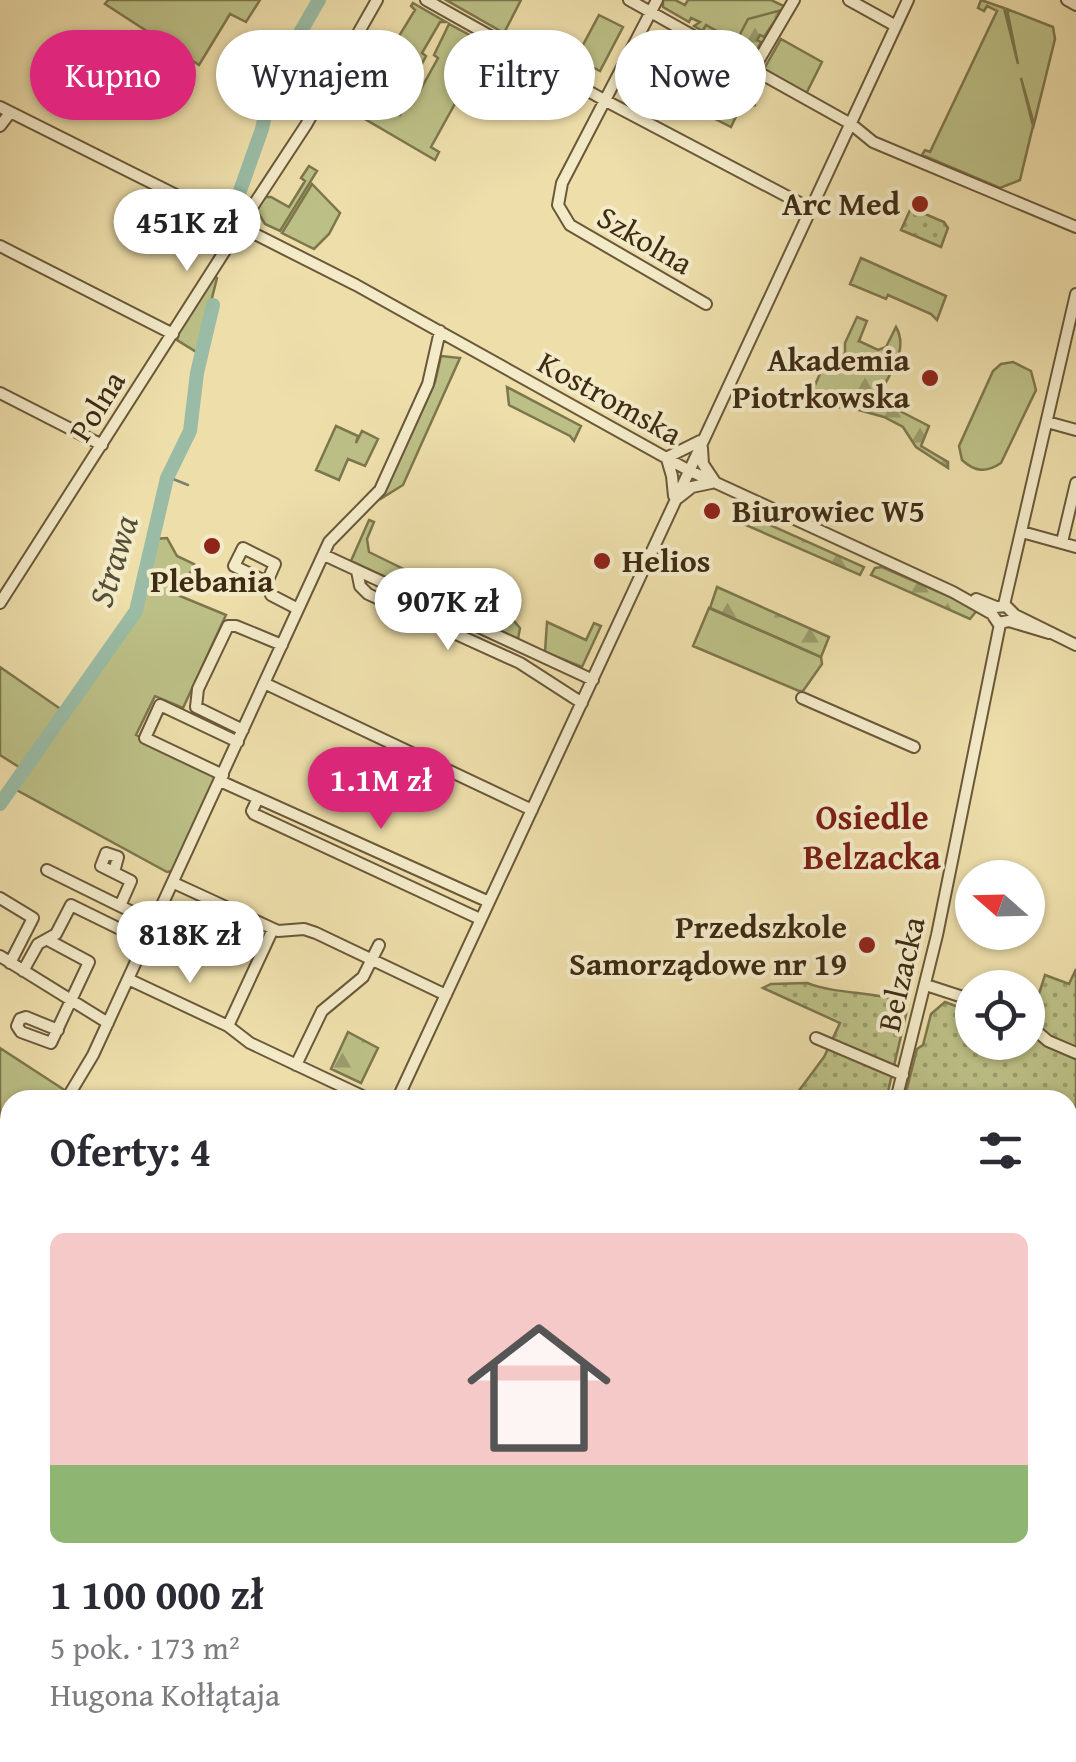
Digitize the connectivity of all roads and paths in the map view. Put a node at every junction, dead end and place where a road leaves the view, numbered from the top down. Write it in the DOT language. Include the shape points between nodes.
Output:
graph roads {
  1 [pos="377,0"];
  2 [pos="426,0"];
  3 [pos="629,0"];
  4 [pos="656,0"];
  5 [pos="794,0"];
  6 [pos="848,0"];
  7 [pos="908,0"];
  8 [pos="1066,0"];
  9 [pos="1076,4"];
  10 [pos="651,13"];
  11 [pos="896,26"];
  12 [pos="681,30"];
  13 [pos="766,48"];
  14 [pos="766,77"];
  15 [pos="606,101"];
  16 [pos="5,110"];
  17 [pos="851,124"];
  18 [pos="0,126"];
  19 [pos="811,209"];
  20 [pos="246,218"];
  21 [pos="1076,228"];
  22 [pos="234,229"];
  23 [pos="249,231"];
  24 [pos="0,246"];
  25 [pos="1076,294"];
  26 [pos="706,304"];
  27 [pos="440,331"];
  28 [pos="173,334"];
  29 [pos="0,393"];
  30 [pos="1047,422"];
  31 [pos="1076,430"];
  32 [pos="703,438"];
  33 [pos="102,445"];
  34 [pos="666,458"];
  35 [pos="688,470"];
  36 [pos="716,482"];
  37 [pos="1076,482"];
  38 [pos="674,502"];
  39 [pos="1022,532"];
  40 [pos="1062,542"];
  41 [pos="1076,548"];
  42 [pos="324,555"];
  43 [pos="357,571"];
  44 [pos="267,582"];
  45 [pos="2,597"];
  46 [pos="298,609"];
  47 [pos="1002,614"];
  48 [pos="282,645"];
  49 [pos="1076,645"];
  50 [pos="524,648"];
  51 [pos="520,664"];
  52 [pos="592,680"];
  53 [pos="264,683"];
  54 [pos="802,698"];
  55 [pos="582,703"];
  56 [pos="243,730"];
  57 [pos="238,742"];
  58 [pos="914,747"];
  59 [pos="221,778"];
  60 [pos="258,798"];
  61 [pos="532,810"];
  62 [pos="378,853"];
  63 [pos="371,869"];
  64 [pos="46,870"];
  65 [pos="114,872"];
  66 [pos="174,883"];
  67 [pos="462,891"];
  68 [pos="0,898"];
  69 [pos="488,902"];
  70 [pos="120,906"];
  71 [pos="455,908"];
  72 [pos="480,920"];
  73 [pos="155,923"];
  74 [pos="120,929"];
  75 [pos="273,929"];
  76 [pos="48,940"];
  77 [pos="379,946"];
  78 [pos="5,959"];
  79 [pos="372,960"];
  80 [pos="24,971"];
  81 [pos="128,979"];
  82 [pos="926,984"];
  83 [pos="955,994"];
  84 [pos="446,995"];
  85 [pos="72,1001"];
  86 [pos="108,1023"];
  87 [pos="228,1026"];
  88 [pos="58,1030"];
  89 [pos="816,1038"];
  90 [pos="1045,1039"];
  91 [pos="1076,1052"];
  92 [pos="296,1065"];
  93 [pos="903,1075"];
  94 [pos="71,1090"];
  95 [pos="350,1090"];
  96 [pos="402,1090"];
  97 [pos="899,1090"];
  1 -- 20 [label="street"];
  2 -- 15 [label="street"];
  3 -- 10 [label="street"];
  4 -- 10 [label="street, Szkolna"];
  5 -- 13 [label="street"];
  6 -- 11 [label="street"];
  7 -- 11 [label="street"];
  8 -- 9 [label="street"];
  10 -- 12 [label="street"];
  10 -- 15 [label="street, Szkolna"];
  11 -- 17 [label="street"];
  14 -- 17 [label="street"];
  15 -- 19 [label="street"];
  15 -- 26 [label="street, Szkolna" via="562,183 561,214"];
  16 -- 18 [label="street"];
  16 -- 22 [label="street"];
  17 -- 19 [label="street"];
  17 -- 21 [label="street" via="891,150"];
  19 -- 32 [label="street"];
  20 -- 22 [label="street" via="238,218"];
  20 -- 23 [label="street"];
  22 -- 23 [label="street" via="242,236"];
  22 -- 28 [label="street, Polna"];
  23 -- 27 [label="street, Kostromska"];
  24 -- 28 [label="street"];
  25 -- 30 [label="street, Belzacka"];
  27 -- 34 [label="street, Kostromska"];
  27 -- 42 [label="street" via="428,384 380,490 334,534"];
  28 -- 33 [label="street, Polna"];
  29 -- 33 [label="street"];
  30 -- 31 [label="street"];
  30 -- 39 [label="street, Belzacka"];
  32 -- 34 [label="street"];
  32 -- 35 [label="street"];
  32 -- 36 [label="street" via="703,464"];
  33 -- 45 [label="street, Polna"];
  34 -- 35 [label="street, Kostromska"];
  34 -- 38 [label="street"];
  35 -- 36 [label="street, Kostromska"];
  35 -- 38 [label="street"];
  36 -- 38 [label="street" via="692,486"];
  36 -- 47 [label="street, Kostromska"];
  37 -- 40 [label="street"];
  38 -- 52 [label="street"];
  39 -- 40 [label="street"];
  39 -- 47 [label="street, Belzacka"];
  40 -- 41 [label="street"];
  42 -- 43 [label="street"];
  42 -- 46 [label="street"];
  43 -- 50 [label="street"];
  43 -- 51 [label="street" via="369,595"];
  44 -- 46 [label="street" via="271,596"];
  46 -- 48 [label="street"];
  47 -- 49 [label="street, Kostromska"];
  47 -- 82 [label="street, Belzacka"];
  48 -- 53 [label="street"];
  48 -- 56 [label="street" via="228,626 198,689 196,706"];
  50 -- 51 [label="street"];
  50 -- 52 [label="street"];
  51 -- 55 [label="street"];
  52 -- 55 [label="street"];
  53 -- 56 [label="street"];
  53 -- 61 [label="street"];
  54 -- 58 [label="street"];
  55 -- 61 [label="street"];
  56 -- 57 [label="street"];
  57 -- 59 [label="street"];
  57 -- 59 [label="street" via="160,705 145,738"];
  59 -- 60 [label="street"];
  59 -- 66 [label="street"];
  60 -- 62 [label="street"];
  60 -- 63 [label="street" via="254,814"];
  61 -- 69 [label="street"];
  62 -- 63 [label="street"];
  62 -- 67 [label="street"];
  63 -- 71 [label="street"];
  64 -- 70 [label="street"];
  65 -- 70 [label="street" via="131,882"];
  66 -- 73 [label="street"];
  66 -- 75 [label="street"];
  67 -- 69 [label="street"];
  67 -- 71 [label="street"];
  68 -- 78 [label="street" via="34,918"];
  69 -- 72 [label="street"];
  70 -- 73 [label="street"];
  71 -- 72 [label="street"];
  72 -- 84 [label="street"];
  73 -- 81 [label="street"];
  74 -- 76 [label="street" via="72,904"];
  75 -- 79 [label="street" via="310,931"];
  75 -- 87 [label="street"];
  76 -- 80 [label="street"];
  76 -- 85 [label="street" via="90,960"];
  77 -- 79 [label="street"];
  78 -- 80 [label="street"];
  79 -- 84 [label="street"];
  79 -- 92 [label="street" via="364,977 322,1012"];
  80 -- 85 [label="street"];
  81 -- 86 [label="street"];
  81 -- 87 [label="street"];
  82 -- 83 [label="street"];
  82 -- 93 [label="street, Belzacka"];
  84 -- 96 [label="street"];
  85 -- 86 [label="street"];
  85 -- 88 [label="street"];
  86 -- 94 [label="street"];
  87 -- 92 [label="street"];
  89 -- 93 [label="street"];
  90 -- 91 [label="street"];
  92 -- 95 [label="street"];
  93 -- 97 [label="street, Belzacka"];
}
